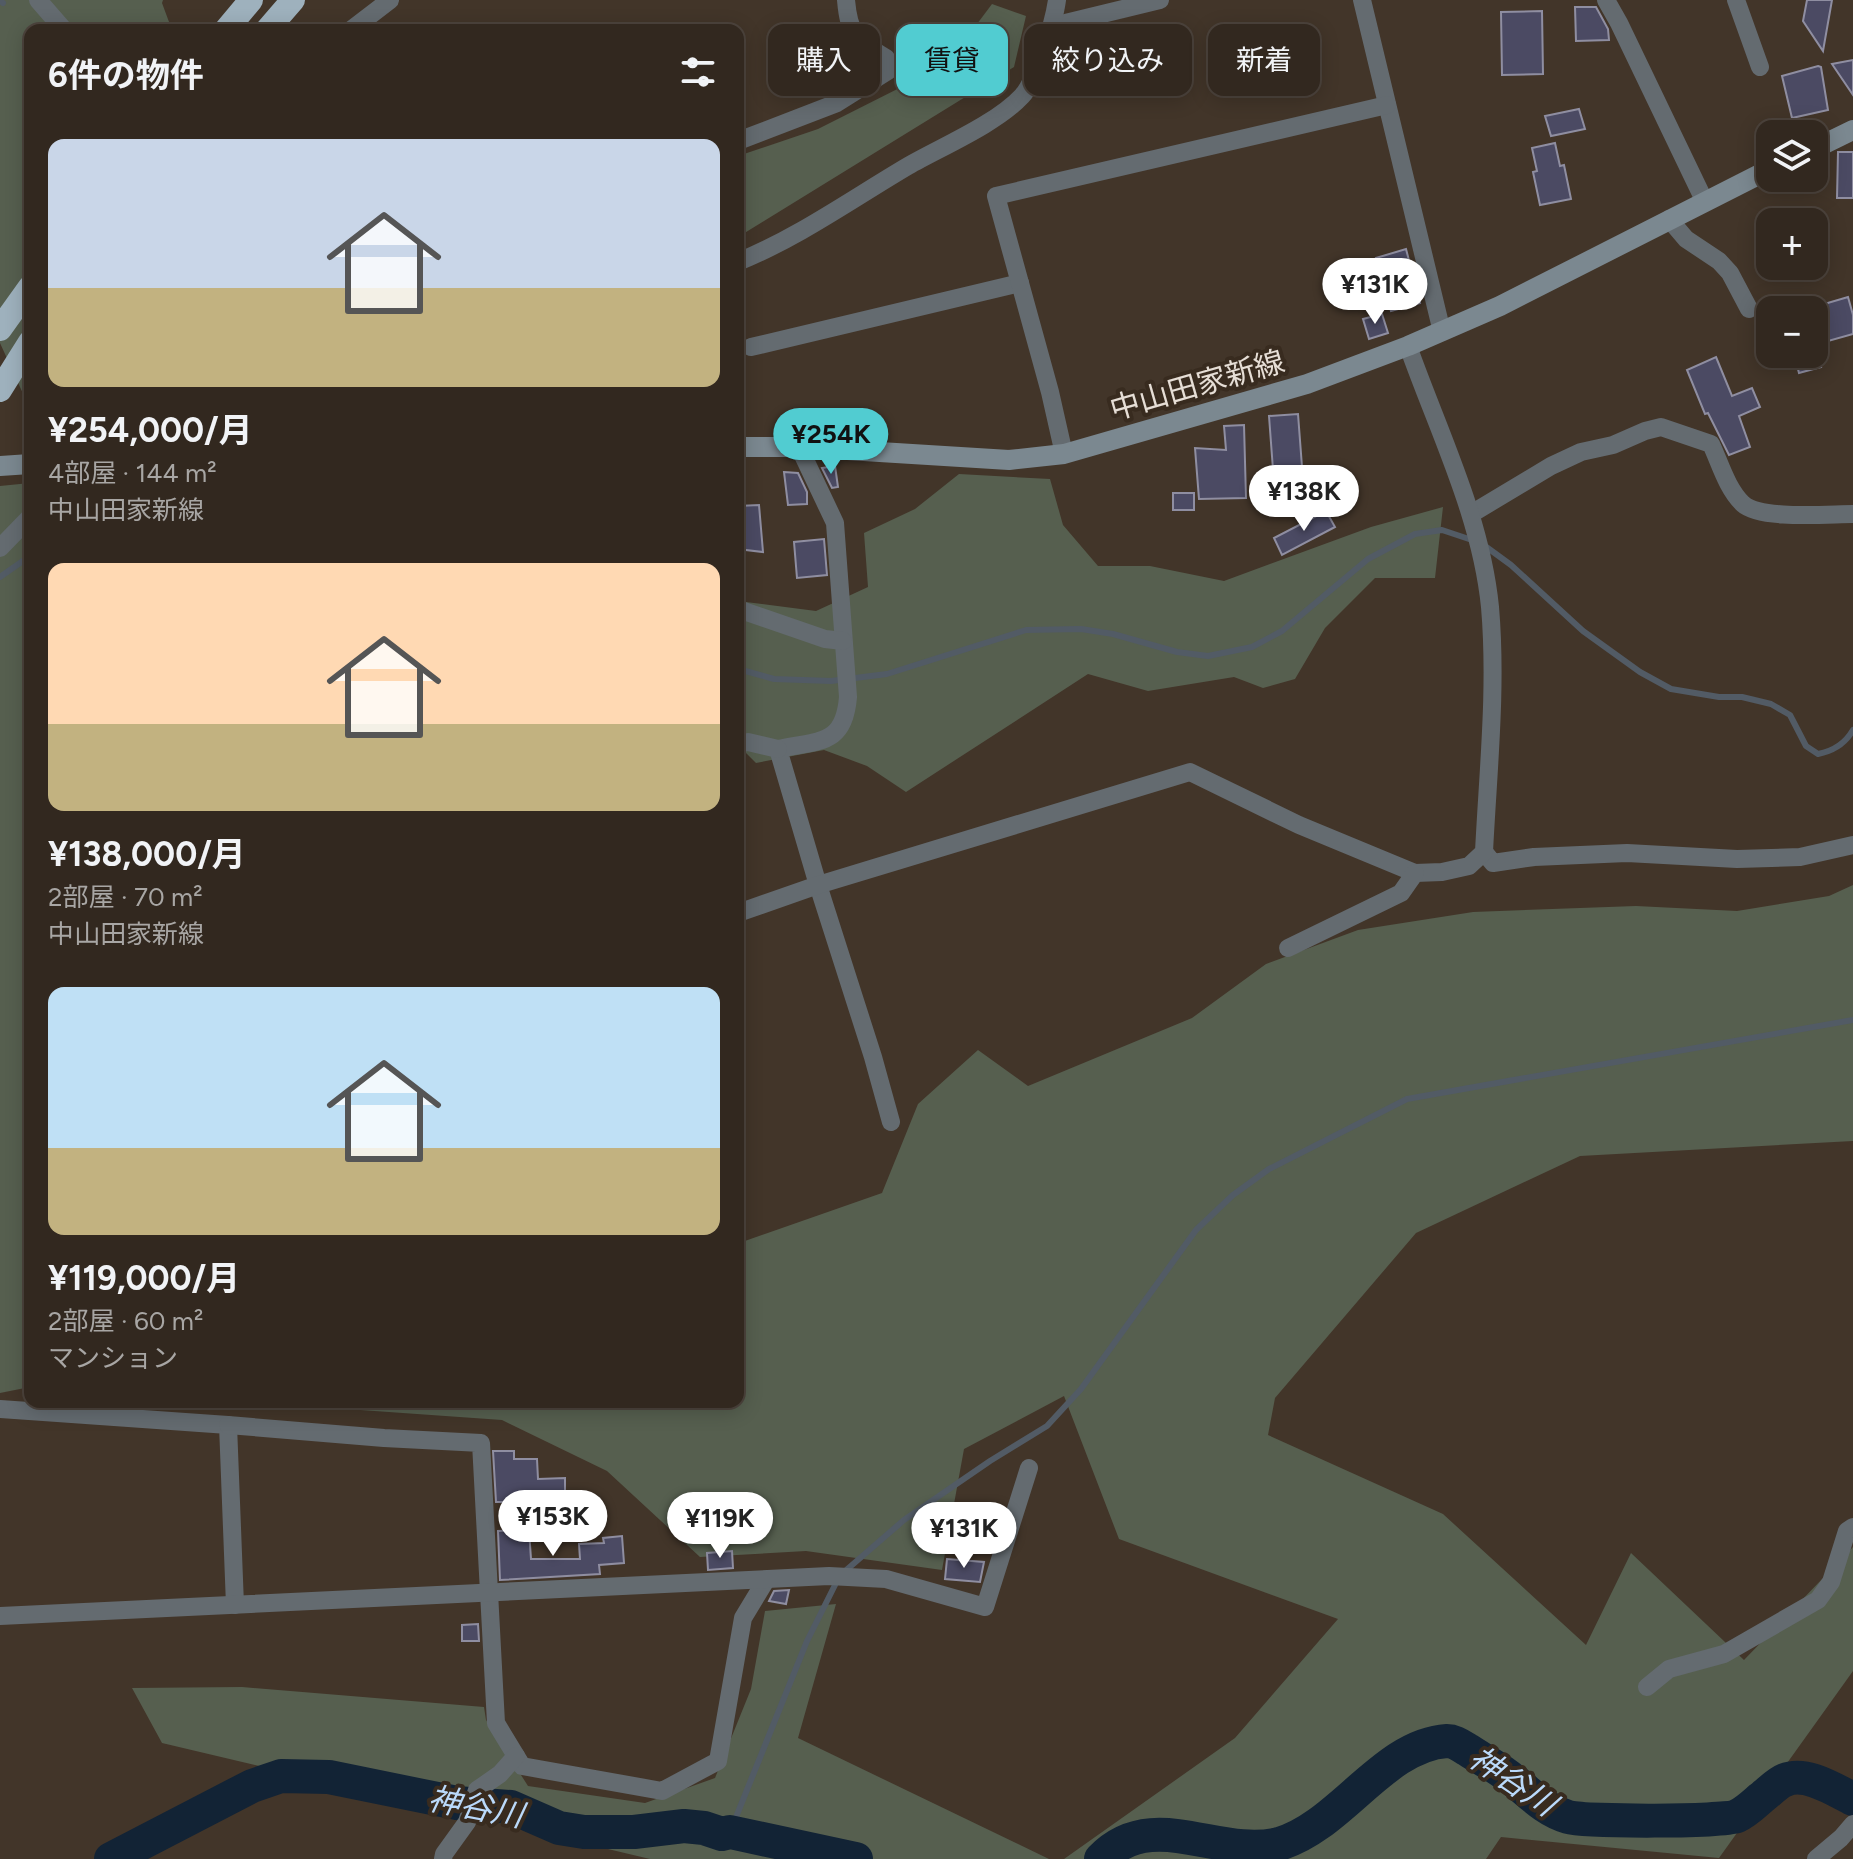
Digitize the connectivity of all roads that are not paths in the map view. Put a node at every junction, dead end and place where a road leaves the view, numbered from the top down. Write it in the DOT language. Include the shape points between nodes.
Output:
graph roads {
  1 [pos="38,0"];
  2 [pos="251,0"];
  3 [pos="293,0"];
  4 [pos="390,0"];
  5 [pos="846,0"];
  6 [pos="1057,0"];
  7 [pos="1160,0"];
  8 [pos="1362,0"];
  9 [pos="1606,0"];
  10 [pos="1736,0"];
  11 [pos="59,24"];
  12 [pos="231,24"];
  13 [pos="272,24"];
  14 [pos="359,24"];
  15 [pos="1053,24"];
  16 [pos="1061,24"];
  17 [pos="1760,67"];
  18 [pos="1024,95"];
  19 [pos="1387,105"];
  20 [pos="1853,130"];
  21 [pos="744,139"];
  22 [pos="1828,142"];
  23 [pos="1756,176"];
  24 [pos="1704,200"];
  25 [pos="1669,219"];
  26 [pos="744,259"];
  27 [pos="1020,283"];
  28 [pos="24,295"];
  29 [pos="1749,309"];
  30 [pos="0,329"];
  31 [pos="1442,332"];
  32 [pos="1408,346"];
  33 [pos="751,347"];
  34 [pos="24,352"];
  35 [pos="0,390"];
  36 [pos="744,447"];
  37 [pos="799,447"];
  38 [pos="1064,454"];
  39 [pos="24,464"];
  40 [pos="0,466"];
  41 [pos="1471,514"];
  42 [pos="1853,514"];
  43 [pos="24,523"];
  44 [pos="0,548"];
  45 [pos="744,611"];
  46 [pos="843,641"];
  47 [pos="744,743"];
  48 [pos="778,749"];
  49 [pos="1853,845"];
  50 [pos="1484,852"];
  51 [pos="1415,873"];
  52 [pos="818,885"];
  53 [pos="744,911"];
  54 [pos="1288,948"];
  55 [pos="891,1122"];
  56 [pos="0,1409"];
  57 [pos="228,1425"];
  58 [pos="1029,1468"];
  59 [pos="1853,1527"];
  60 [pos="766,1580"];
  61 [pos="488,1593"];
  62 [pos="235,1605"];
  63 [pos="0,1616"];
  64 [pos="1647,1687"];
  65 [pos="516,1756"];
  66 [pos="1853,1824"];
  67 [pos="443,1859"];
  68 [pos="1816,1859"];
  1 -- 11 [label="street"];
  2 -- 12 [label="highway"];
  3 -- 13 [label="highway"];
  4 -- 14 [label="street"];
  5 -- 21 [label="street" via="848,26 886,58 888,71 837,103"];
  6 -- 15 [label="street"];
  7 -- 16 [label="street"];
  8 -- 19 [label="street"];
  9 -- 24 [label="street"];
  10 -- 17 [label="street"];
  18 -- 26 [label="street" via="816,223"];
  19 -- 27 [label="street" via="996,196"];
  19 -- 31 [label="street"];
  20 -- 22 [label="main road"];
  23 -- 24 [label="main road, 中山田家新線"];
  24 -- 25 [label="main road, 中山田家新線"];
  25 -- 29 [label="street" via="1730,273"];
  25 -- 31 [label="main road, 中山田家新線"];
  27 -- 33 [label="street"];
  27 -- 38 [label="street"];
  28 -- 30 [label="highway"];
  31 -- 32 [label="main road, 中山田家新線"];
  32 -- 38 [label="main road, 中山田家新線" via="1307,384"];
  32 -- 41 [label="street"];
  34 -- 35 [label="highway"];
  36 -- 37 [label="main road, 中山田家新線"];
  37 -- 38 [label="main road, 中山田家新線" via="997,460"];
  37 -- 46 [label="street" via="835,523"];
  39 -- 40 [label="main road"];
  41 -- 42 [label="street" via="1581,452 1661,427 1711,444 1732,490 1745,506 1760,513"];
  41 -- 50 [label="street" via="1491,644"];
  43 -- 44 [label="street"];
  45 -- 46 [label="street"];
  46 -- 48 [label="street" via="846,720 830,737"];
  47 -- 48 [label="street"];
  48 -- 52 [label="street"];
  49 -- 50 [label="street" via="1800,857 1737,859 1627,853 1493,863"];
  50 -- 51 [label="street" via="1469,866"];
  51 -- 52 [label="street" via="1190,772"];
  51 -- 54 [label="street" via="1401,893"];
  52 -- 53 [label="street"];
  52 -- 55 [label="street"];
  56 -- 57 [label="street"];
  57 -- 61 [label="street" via="481,1443"];
  57 -- 62 [label="street"];
  58 -- 60 [label="street" via="985,1607 886,1579"];
  59 -- 64 [label="street" via="1818,1600 1724,1654 1669,1669"];
  60 -- 61 [label="street"];
  60 -- 65 [label="street" via="743,1618 718,1761 662,1791 522,1766"];
  61 -- 62 [label="street"];
  61 -- 65 [label="street" via="496,1723"];
  62 -- 63 [label="street"];
  65 -- 67 [label="street" via="477,1790 467,1822"];
  66 -- 68 [label="street"];
}
